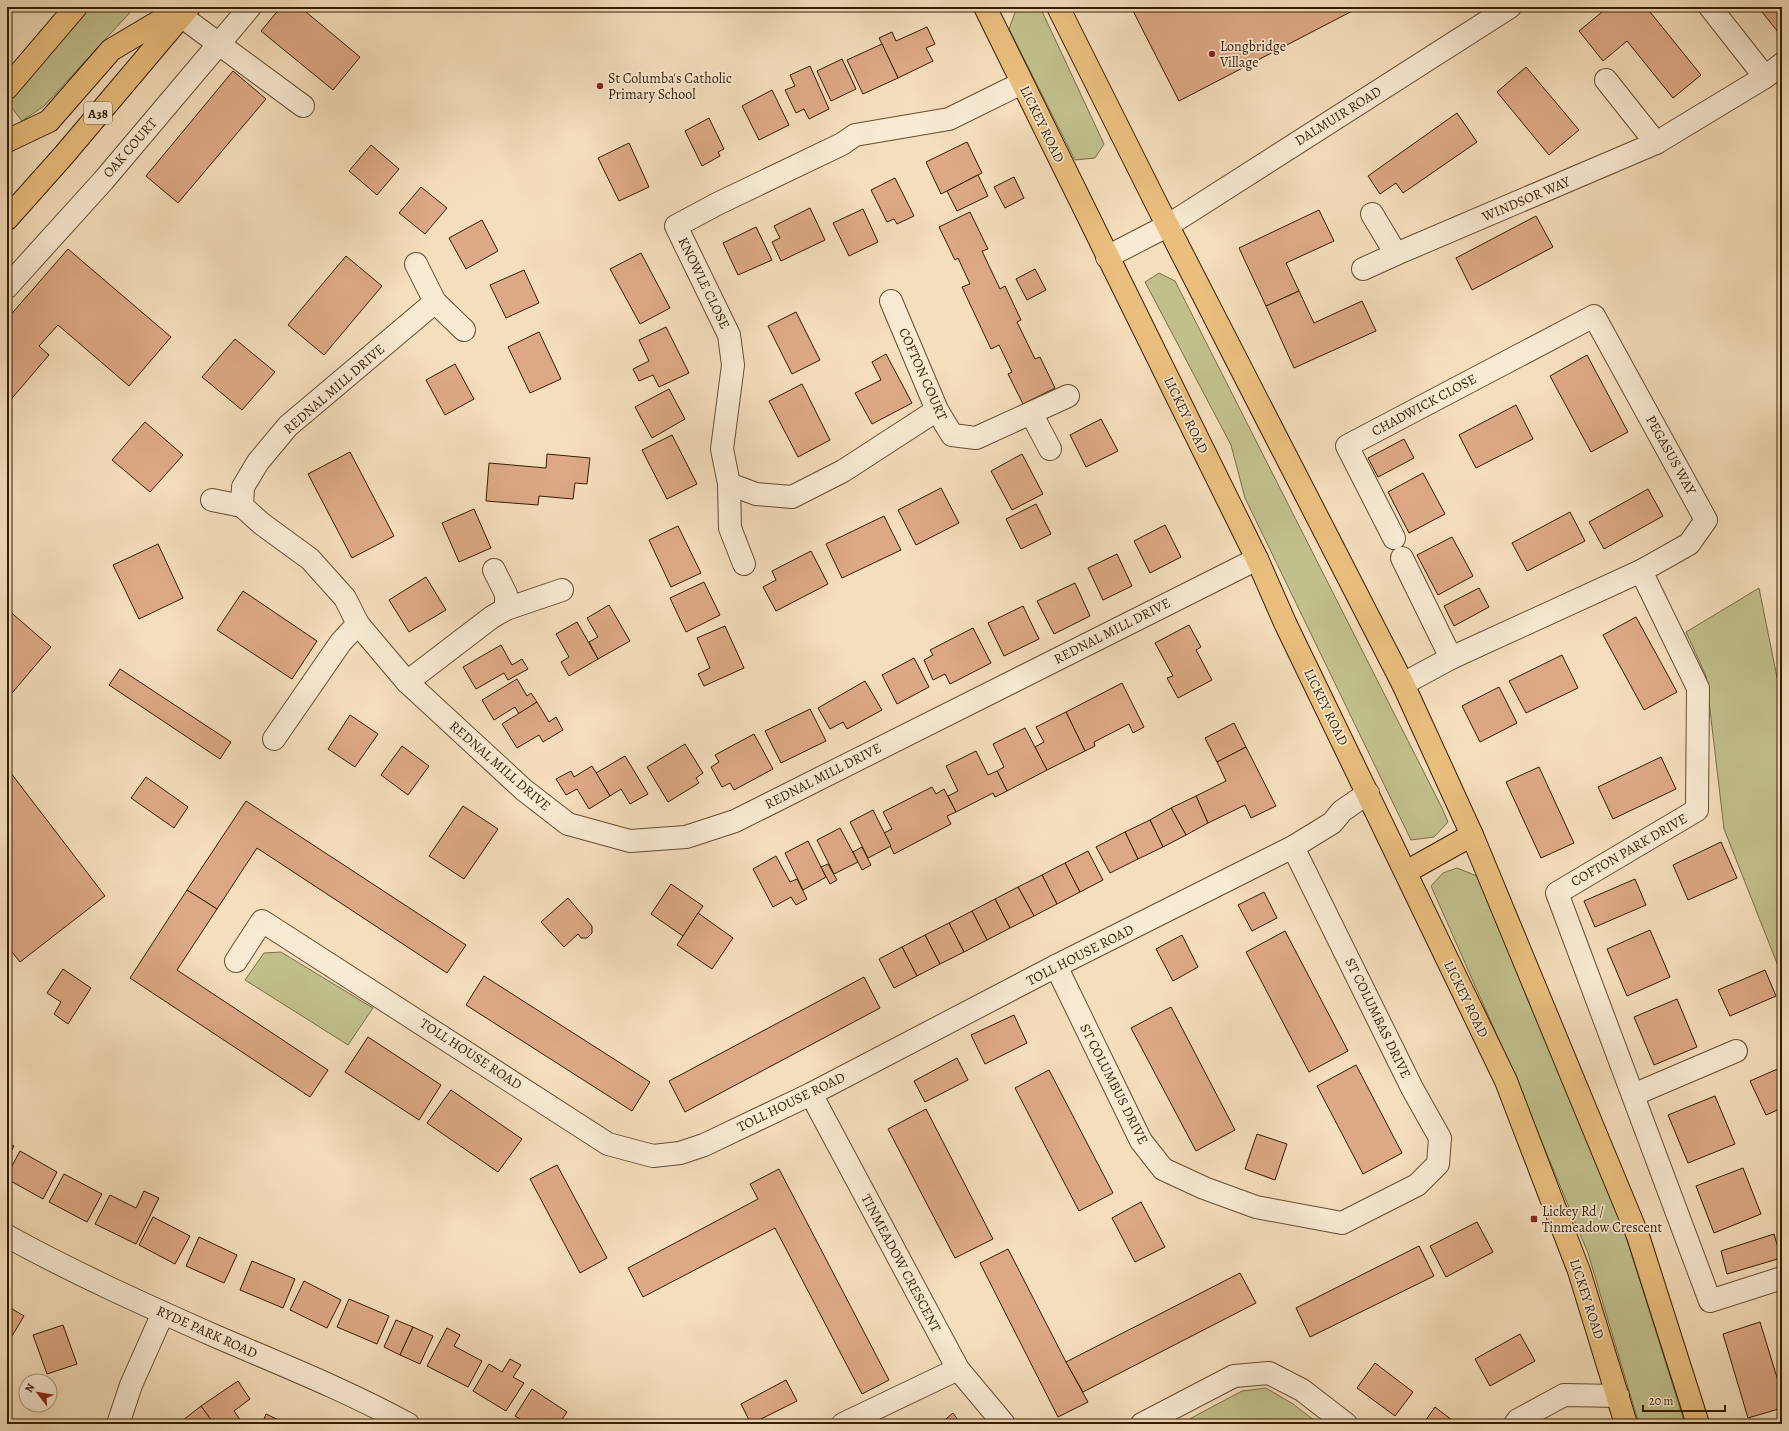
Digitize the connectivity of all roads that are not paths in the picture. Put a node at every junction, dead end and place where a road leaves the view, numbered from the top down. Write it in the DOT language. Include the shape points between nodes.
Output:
graph roads {
  1 [pos="76,7"];
  2 [pos="250,7"];
  3 [pos="985,7"];
  4 [pos="1058,7"];
  5 [pos="1510,7"];
  6 [pos="1710,7"];
  7 [pos="184,10"];
  8 [pos="220,43"];
  9 [pos="1782,64"];
  10 [pos="1765,77"];
  11 [pos="1606,80"];
  12 [pos="1022,82"];
  13 [pos="7,88"];
  14 [pos="303,106"];
  15 [pos="7,141"];
  16 [pos="1656,143"];
  17 [pos="1372,214"];
  18 [pos="7,219"];
  19 [pos="1167,226"];
  20 [pos="1396,254"];
  21 [pos="1107,257"];
  22 [pos="416,264"];
  23 [pos="1363,269"];
  24 [pos="7,287"];
  25 [pos="891,301"];
  26 [pos="435,302"];
  27 [pos="1594,316"];
  28 [pos="464,330"];
  29 [pos="1068,396"];
  30 [pos="937,410"];
  31 [pos="1031,413"];
  32 [pos="1050,449"];
  33 [pos="729,484"];
  34 [pos="212,500"];
  35 [pos="242,506"];
  36 [pos="1394,538"];
  37 [pos="1402,558"];
  38 [pos="1257,559"];
  39 [pos="744,564"];
  40 [pos="494,570"];
  41 [pos="1640,571"];
  42 [pos="562,590"];
  43 [pos="506,609"];
  44 [pos="358,624"];
  45 [pos="1451,658"];
  46 [pos="406,682"];
  47 [pos="1403,684"];
  48 [pos="274,739"];
  49 [pos="1368,793"];
  50 [pos="1472,835"];
  51 [pos="1293,847"];
  52 [pos="1406,872"];
  53 [pos="236,961"];
  54 [pos="1056,966"];
  55 [pos="1736,1051"];
  56 [pos="810,1094"];
  57 [pos="1633,1095"];
  58 [pos="1417,1185"];
  59 [pos="7,1236"];
  60 [pos="1782,1278"];
  61 [pos="163,1313"];
  62 [pos="958,1369"];
  63 [pos="1618,1396"];
  64 [pos="118,1424"];
  65 [pos="408,1424"];
  66 [pos="843,1424"];
  67 [pos="1004,1424"];
  68 [pos="1142,1424"];
  69 [pos="1346,1424"];
  70 [pos="1515,1424"];
  71 [pos="1626,1424"];
  72 [pos="1698,1424"];
  1 -- 13 [label="main road"];
  2 -- 8 [label="street, OAK COURT"];
  3 -- 12 [label="main road, LICKEY ROAD"];
  4 -- 19 [label="main road"];
  5 -- 19 [label="street, DALMUIR ROAD"];
  6 -- 10 [label="street"];
  7 -- 8 [label="street"];
  7 -- 15 [label="main road" via="110,50 49,121"];
  7 -- 18 [label="main road, A38" via="64,155"];
  8 -- 14 [label="street"];
  8 -- 24 [label="street, OAK COURT" via="103,181"];
  9 -- 10 [label="street, WINDSOR WAY"];
  10 -- 16 [label="street, WINDSOR WAY"];
  11 -- 16 [label="street"];
  12 -- 21 [label="main road, LICKEY ROAD"];
  12 -- 33 [label="street, KNOWLE CLOSE" via="949,119 855,135 842,144 716,204 676,226 729,335 733,365 722,449"];
  16 -- 20 [label="street, WINDSOR WAY"];
  17 -- 20 [label="street"];
  19 -- 21 [label="street, DALMUIR ROAD"];
  19 -- 47 [label="main road"];
  20 -- 23 [label="street, WINDSOR WAY"];
  21 -- 38 [label="main road, LICKEY ROAD"];
  22 -- 26 [label="street"];
  25 -- 30 [label="street, COFTON COURT"];
  26 -- 28 [label="street"];
  26 -- 35 [label="street, REDNAL MILL DRIVE" via="288,426 258,462 243,486"];
  27 -- 36 [label="street, CHADWICK CLOSE" via="1347,446"];
  27 -- 41 [label="street, PEGASUS WAY" via="1706,520 1689,544"];
  29 -- 31 [label="street, COFTON COURT"];
  30 -- 31 [label="street, COFTON COURT" via="952,435 976,438"];
  30 -- 33 [label="street" via="843,471 792,497 756,494"];
  31 -- 32 [label="street"];
  33 -- 39 [label="street" via="730,528"];
  34 -- 35 [label="street"];
  35 -- 44 [label="street, REDNAL MILL DRIVE" via="310,559 345,598"];
  37 -- 45 [label="street"];
  38 -- 46 [label="street, REDNAL MILL DRIVE" via="735,821 686,837 630,841 568,824 524,790"];
  38 -- 49 [label="main road, LICKEY ROAD" via="1286,625"];
  40 -- 43 [label="street" via="506,594"];
  41 -- 45 [label="street"];
  41 -- 57 [label="street, COFTON PARK DRIVE" via="1698,688 1697,810 1557,893"];
  42 -- 43 [label="street"];
  43 -- 46 [label="street"];
  44 -- 46 [label="street, REDNAL MILL DRIVE"];
  44 -- 48 [label="street" via="341,642"];
  45 -- 47 [label="street"];
  47 -- 50 [label="main road"];
  49 -- 51 [label="street, TOLL HOUSE ROAD" via="1342,811 1332,823"];
  49 -- 52 [label="main road, LICKEY ROAD"];
  50 -- 52 [label="main road"];
  50 -- 72 [label="main road" via="1638,1236"];
  51 -- 54 [label="street, TOLL HOUSE ROAD"];
  51 -- 58 [label="street, ST COLUMBAS DRIVE" via="1412,1088 1440,1138 1438,1164"];
  52 -- 63 [label="main road, LICKEY ROAD" via="1506,1081 1579,1271"];
  53 -- 56 [label="street, TOLL HOUSE ROAD" via="262,921 608,1144 653,1156 680,1153 704,1145"];
  54 -- 56 [label="street, TOLL HOUSE ROAD"];
  54 -- 58 [label="street, ST COLUMBUS DRIVE" via="1141,1141 1162,1169 1256,1207 1342,1223"];
  55 -- 57 [label="street"];
  56 -- 62 [label="street, TINMEADOW CRESCENT"];
  57 -- 60 [label="street, COFTON PARK DRIVE" via="1710,1301"];
  59 -- 61 [label="street, RYDE PARK ROAD" via="43,1256"];
  61 -- 64 [label="street"];
  61 -- 65 [label="street, RYDE PARK ROAD" via="321,1381"];
  62 -- 66 [label="street"];
  62 -- 67 [label="street, TINMEADOW CRESCENT"];
  63 -- 70 [label="street" via="1564,1395"];
  63 -- 71 [label="main road, LICKEY ROAD"];
  68 -- 69 [label="street" via="1234,1376 1269,1372 1302,1390"];
}
